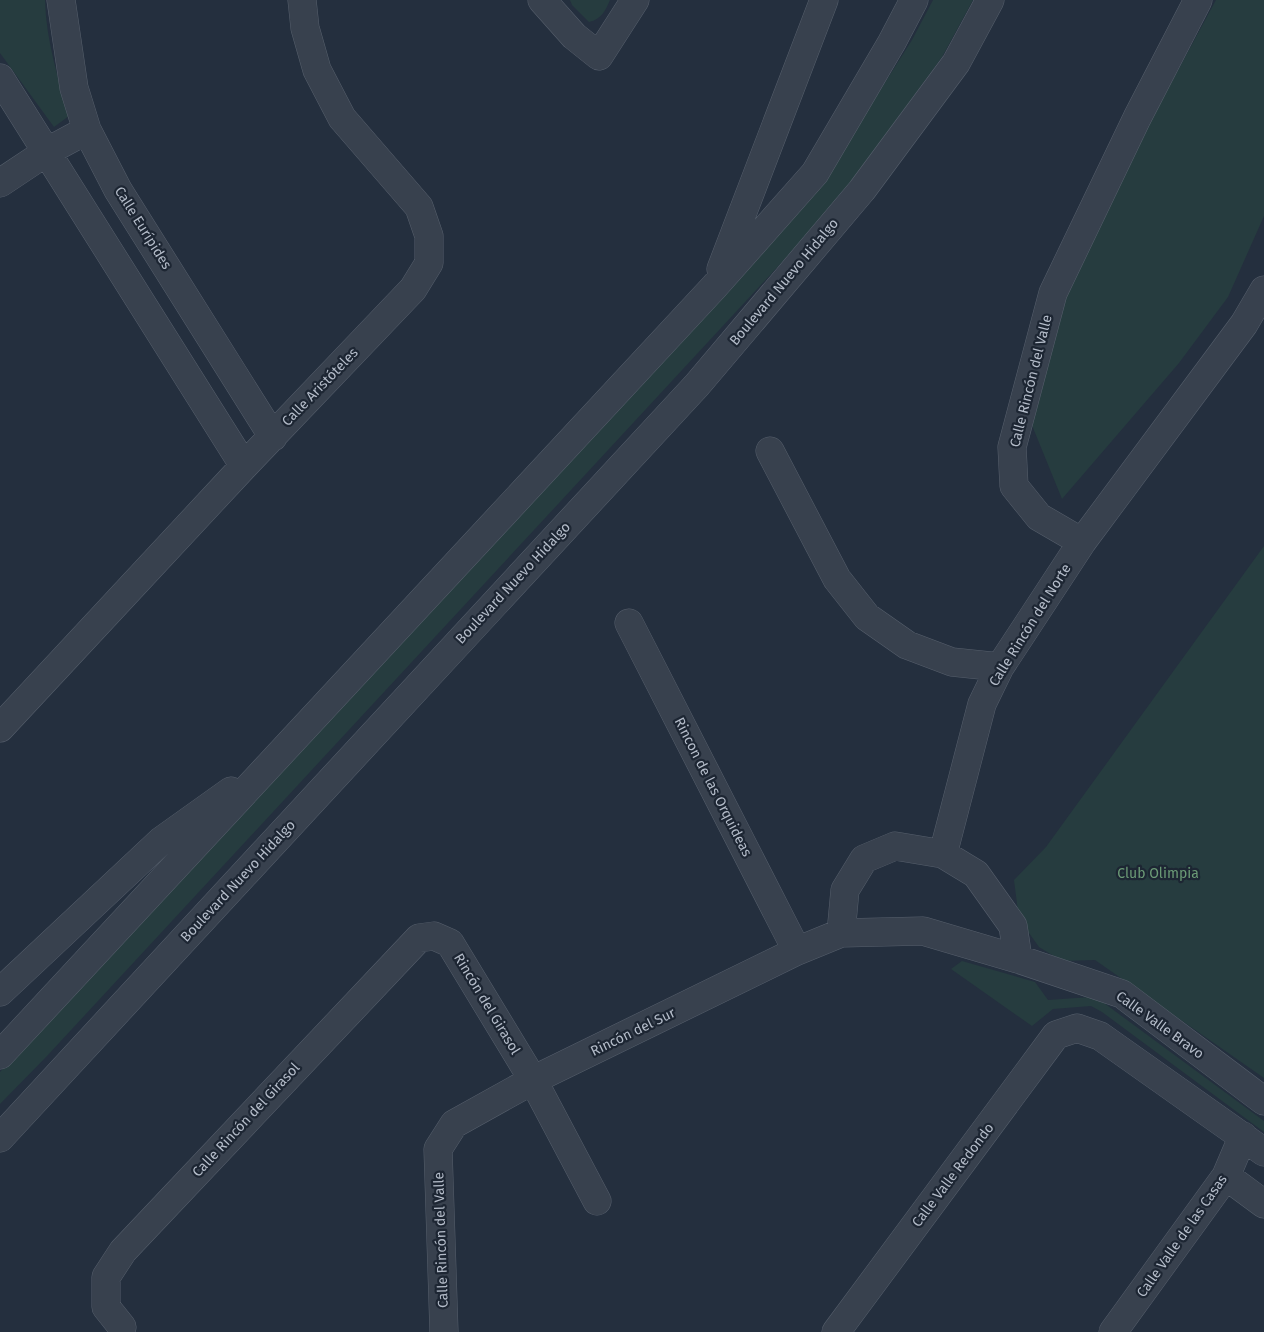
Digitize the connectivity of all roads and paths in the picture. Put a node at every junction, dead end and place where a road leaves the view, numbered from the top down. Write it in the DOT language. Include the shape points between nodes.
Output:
graph roads {
  1 [pos="61,0"];
  2 [pos="302,0"];
  3 [pos="542,0"];
  4 [pos="635,0"];
  5 [pos="824,0"];
  6 [pos="914,0"];
  7 [pos="990,0"];
  8 [pos="1198,0"];
  9 [pos="0,78"];
  10 [pos="87,130"];
  11 [pos="48,152"];
  12 [pos="0,183"];
  13 [pos="714,287"];
  14 [pos="1264,290"];
  15 [pos="273,437"];
  16 [pos="770,451"];
  17 [pos="244,466"];
  18 [pos="1082,542"];
  19 [pos="629,623"];
  20 [pos="1000,667"];
  21 [pos="0,728"];
  22 [pos="277,758"];
  23 [pos="943,854"];
  24 [pos="922,931"];
  25 [pos="841,933"];
  26 [pos="434,936"];
  27 [pos="797,951"];
  28 [pos="1018,959"];
  29 [pos="0,992"];
  30 [pos="0,1056"];
  31 [pos="534,1080"];
  32 [pos="1264,1101"];
  33 [pos="0,1138"];
  34 [pos="1253,1144"];
  35 [pos="438,1149"];
  36 [pos="1226,1176"];
  37 [pos="597,1201"];
  38 [pos="1264,1204"];
  39 [pos="122,1327"];
  40 [pos="444,1332"];
  41 [pos="836,1332"];
  42 [pos="1113,1332"];
  1 -- 10 [label="street, Calle Eurípides" via="74,88"];
  2 -- 15 [label="street, Calle Aristóteles" via="317,70 342,118 419,207 429,236 429,263 413,290"];
  3 -- 4 [label="street" via="574,36 599,56"];
  5 -- 13 [label="street"];
  6 -- 13 [label="street" via="815,173"];
  7 -- 33 [label="street, Boulevard Nuevo Hidalgo" via="956,64 862,190 697,385"];
  8 -- 18 [label="street, Calle Rincón del Valle" via="1053,293 1012,447 1014,486 1039,517"];
  9 -- 11 [label="street"];
  10 -- 11 [label="street"];
  10 -- 15 [label="street, Calle Eurípides" via="118,190"];
  11 -- 12 [label="street"];
  11 -- 17 [label="street"];
  13 -- 22 [label="street"];
  14 -- 18 [label="street" via="1244,324"];
  15 -- 17 [label="street, Calle Aristóteles"];
  16 -- 20 [label="street" via="837,579 867,617 906,645 952,662"];
  17 -- 21 [label="street, Calle Aristóteles"];
  18 -- 20 [label="street, Calle Rincón del Norte"];
  19 -- 27 [label="street, Rincon de las Orquideas"];
  20 -- 23 [label="street, Calle Rincón del Norte" via="982,704"];
  22 -- 29 [label="street" via="161,841"];
  22 -- 30 [label="street"];
  23 -- 25 [label="street" via="895,846 864,859 845,890"];
  23 -- 28 [label="street" via="976,874 1013,926"];
  24 -- 25 [label="street, Rincón del Sur"];
  24 -- 28 [label="street, Calle Valle Bravo"];
  25 -- 27 [label="street, Rincón del Sur"];
  26 -- 31 [label="street, Rincón del Girasol" via="450,943"];
  26 -- 39 [label="street, Calle Rincón del Girasol" via="419,938 122,1250 106,1277 106,1307"];
  27 -- 31 [label="street, Rincón del Sur"];
  28 -- 32 [label="street, Calle Valle Bravo" via="1122,994"];
  31 -- 35 [label="street, Rincón del Sur" via="454,1124"];
  31 -- 37 [label="street, Rincón del Girasol"];
  34 -- 36 [label="street, Calle Valle de las Casas"];
  34 -- 41 [label="street, Calle Valle Redondo" via="1100,1036 1077,1028 1056,1035"];
  35 -- 40 [label="street, Calle Rincón del Valle"];
  36 -- 38 [label="street"];
  36 -- 42 [label="street, Calle Valle de las Casas"];
}
